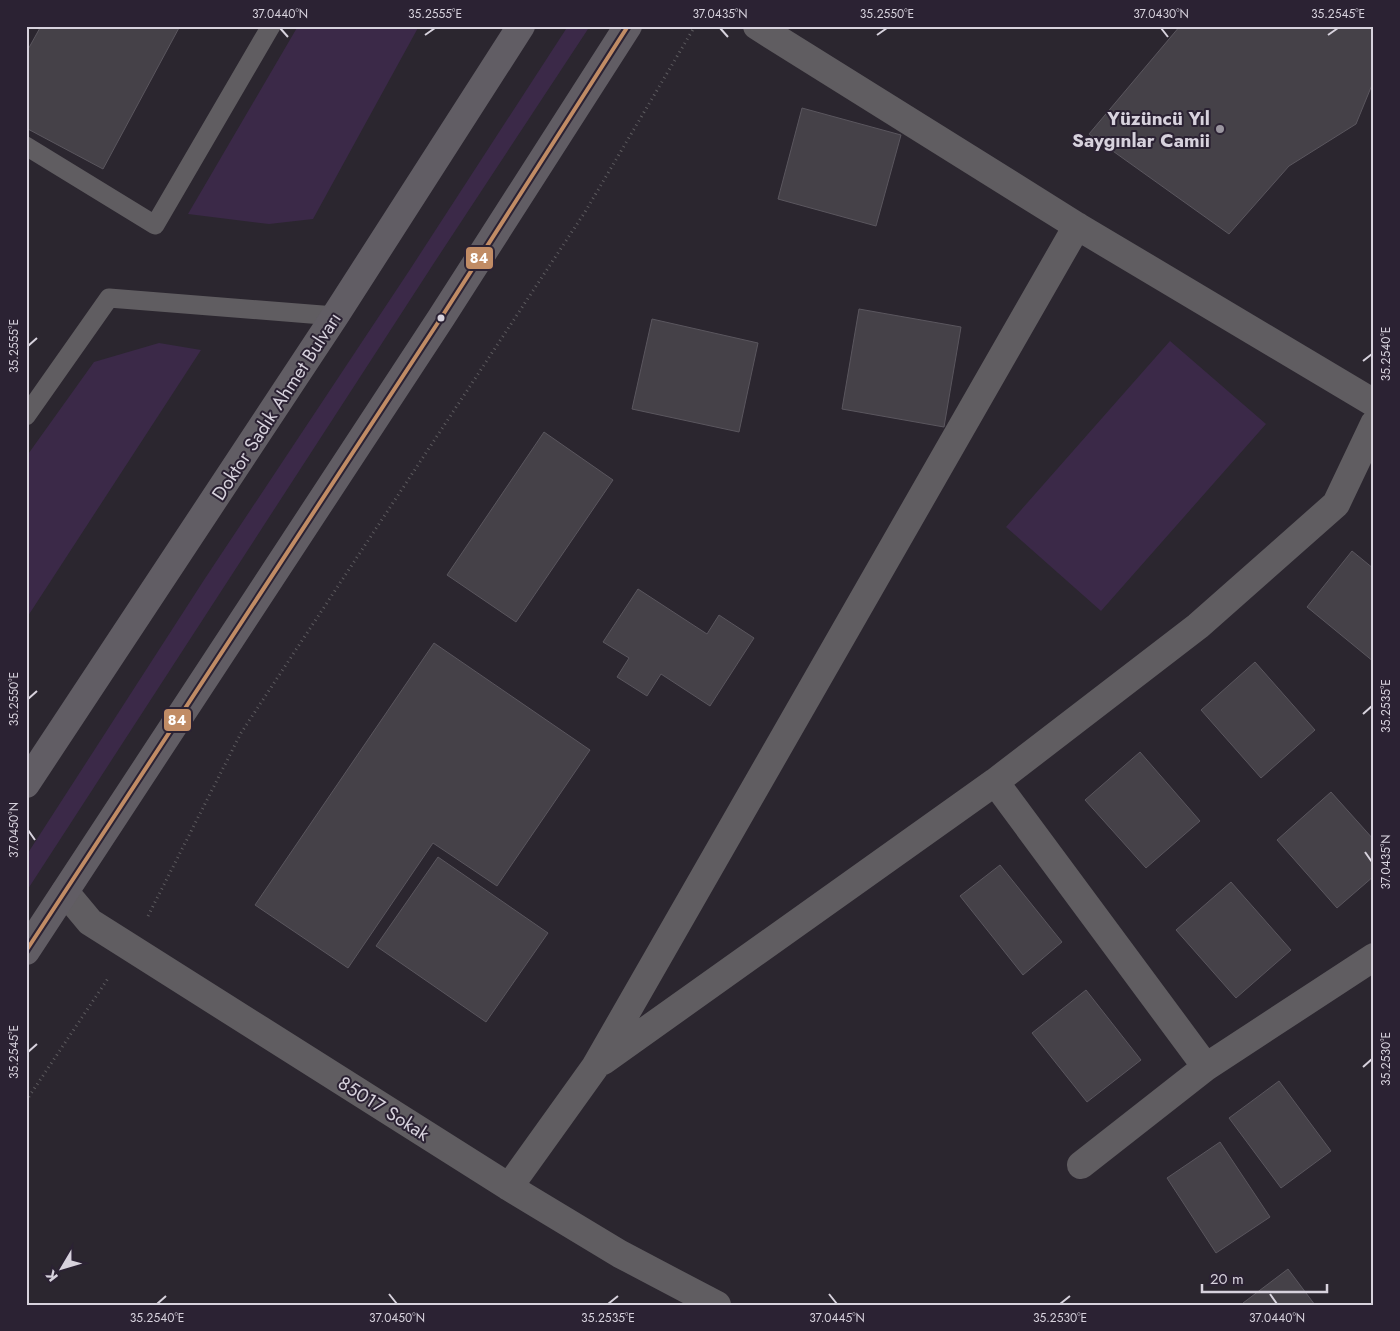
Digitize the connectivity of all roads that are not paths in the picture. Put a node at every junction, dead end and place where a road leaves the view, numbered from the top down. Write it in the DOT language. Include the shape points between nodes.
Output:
graph roads {
  1 [pos="271,26"];
  2 [pos="521,26"];
  3 [pos="628,26"];
  4 [pos="757,26"];
  5 [pos="26,146"];
  6 [pos="1077,226"];
  7 [pos="335,316"];
  8 [pos="1374,403"];
  9 [pos="26,416"];
  10 [pos="1374,424"];
  11 [pos="995,782"];
  12 [pos="26,784"];
  13 [pos="65,892"];
  14 [pos="26,951"];
  15 [pos="1374,957"];
  16 [pos="595,1067"];
  17 [pos="1206,1068"];
  18 [pos="1081,1165"];
  19 [pos="509,1187"];
  20 [pos="717,1305"];
  1 -- 5 [label="lane" via="155,225"];
  2 -- 7 [label="main road, Doktor Sadık Ahmet Bulvarı"];
  3 -- 13 [label="main road"];
  4 -- 6 [label="street"];
  6 -- 8 [label="street"];
  6 -- 16 [label="street"];
  7 -- 9 [label="lane" via="109,298"];
  7 -- 12 [label="main road, Doktor Sadık Ahmet Bulvarı"];
  10 -- 11 [label="street" via="1336,504 1198,626"];
  11 -- 16 [label="street"];
  11 -- 17 [label="street"];
  13 -- 14 [label="main road"];
  13 -- 19 [label="street, 85017 Sokak" via="90,922"];
  15 -- 17 [label="street"];
  16 -- 19 [label="street"];
  17 -- 18 [label="street"];
  19 -- 20 [label="street, 85017 Sokak" via="620,1254"];
}
